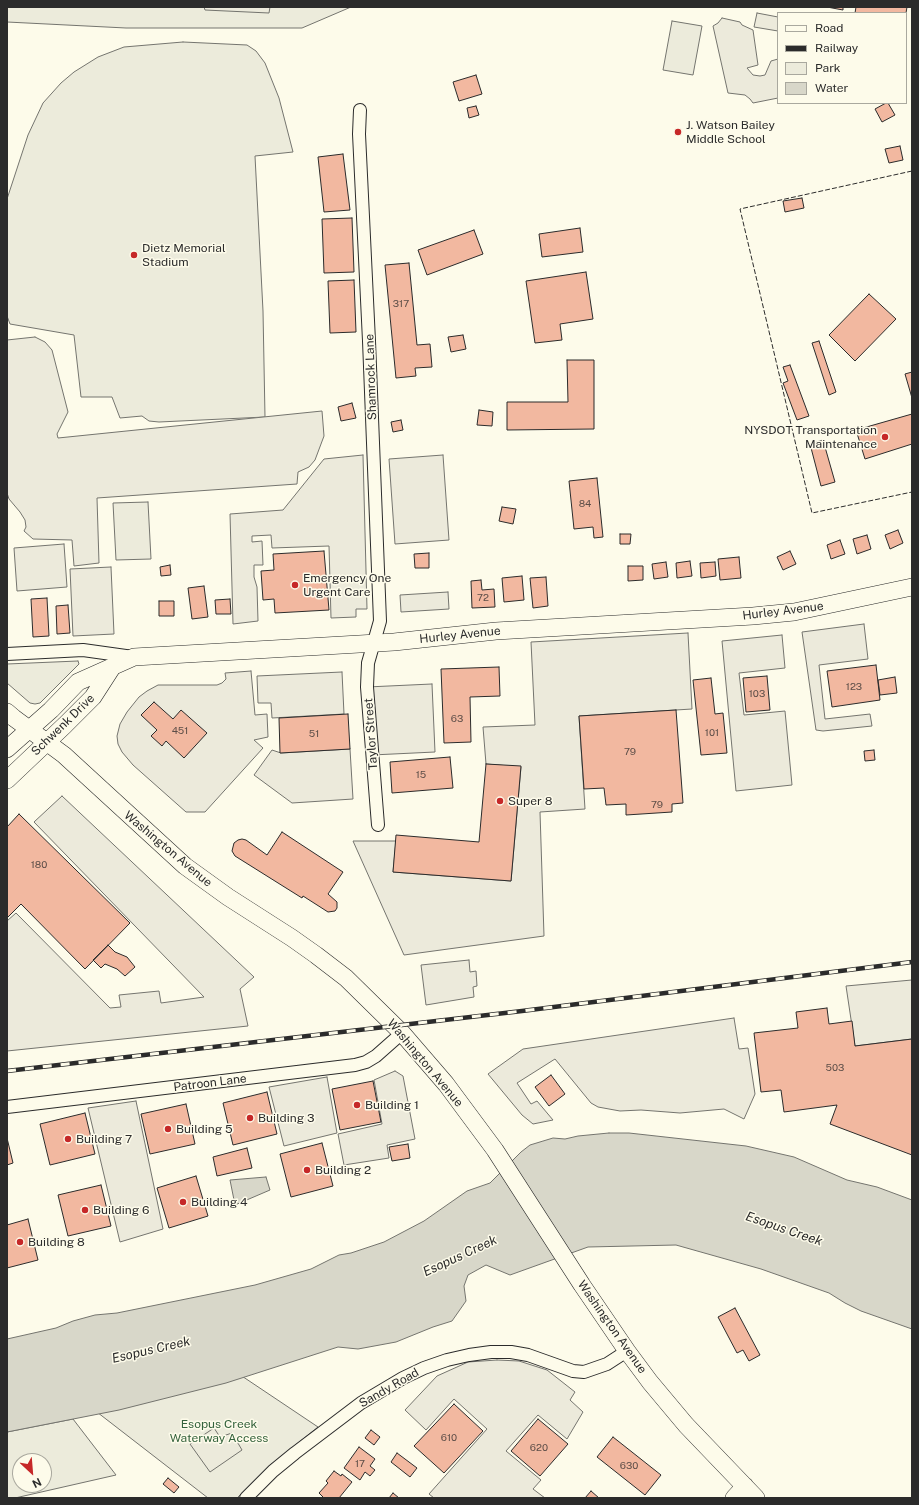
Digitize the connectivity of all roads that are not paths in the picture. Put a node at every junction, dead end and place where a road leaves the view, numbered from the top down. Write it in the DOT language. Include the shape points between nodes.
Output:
graph roads {
  1 [pos="360,110"];
  2 [pos="912,587"];
  3 [pos="374,643"];
  4 [pos="7,654"];
  5 [pos="134,657"];
  6 [pos="113,666"];
  7 [pos="7,712"];
  8 [pos="28,729"];
  9 [pos="47,743"];
  10 [pos="7,749"];
  11 [pos="7,780"];
  12 [pos="378,825"];
  13 [pos="402,1033"];
  14 [pos="7,1107"];
  15 [pos="627,1351"];
  16 [pos="745,1494"];
  17 [pos="246,1498"];
  1 -- 3 [label="street, Shamrock Lane" via="380,621"];
  2 -- 3 [label="street, Hurley Avenue" via="794,612 496,631"];
  3 -- 5 [label="street, Hurley Avenue"];
  3 -- 12 [label="street, Taylor Street" via="368,663 367,687"];
  4 -- 5 [label="street, Hurley Avenue" via="83,650"];
  5 -- 6 [label="street, Schwenk Drive"];
  6 -- 8 [label="street, Schwenk Drive" via="78,682"];
  6 -- 9 [label="street, Schwenk Drive" via="93,697"];
  7 -- 8 [label="street, Washington Avenue"];
  8 -- 9 [label="street, Washington Avenue"];
  8 -- 10 [label="street, Schwenk Drive"];
  9 -- 11 [label="street, Schwenk Drive"];
  9 -- 13 [label="street, Washington Avenue" via="185,866 346,978"];
  13 -- 14 [label="street, Patroon Lane" via="376,1056 355,1065"];
  13 -- 15 [label="street, Washington Avenue" via="446,1084 494,1150"];
  15 -- 16 [label="street, Washington Avenue"];
  15 -- 17 [label="street, Sandy Road" via="607,1364 584,1372 511,1352 469,1355 424,1368 361,1403 273,1471"];
}
